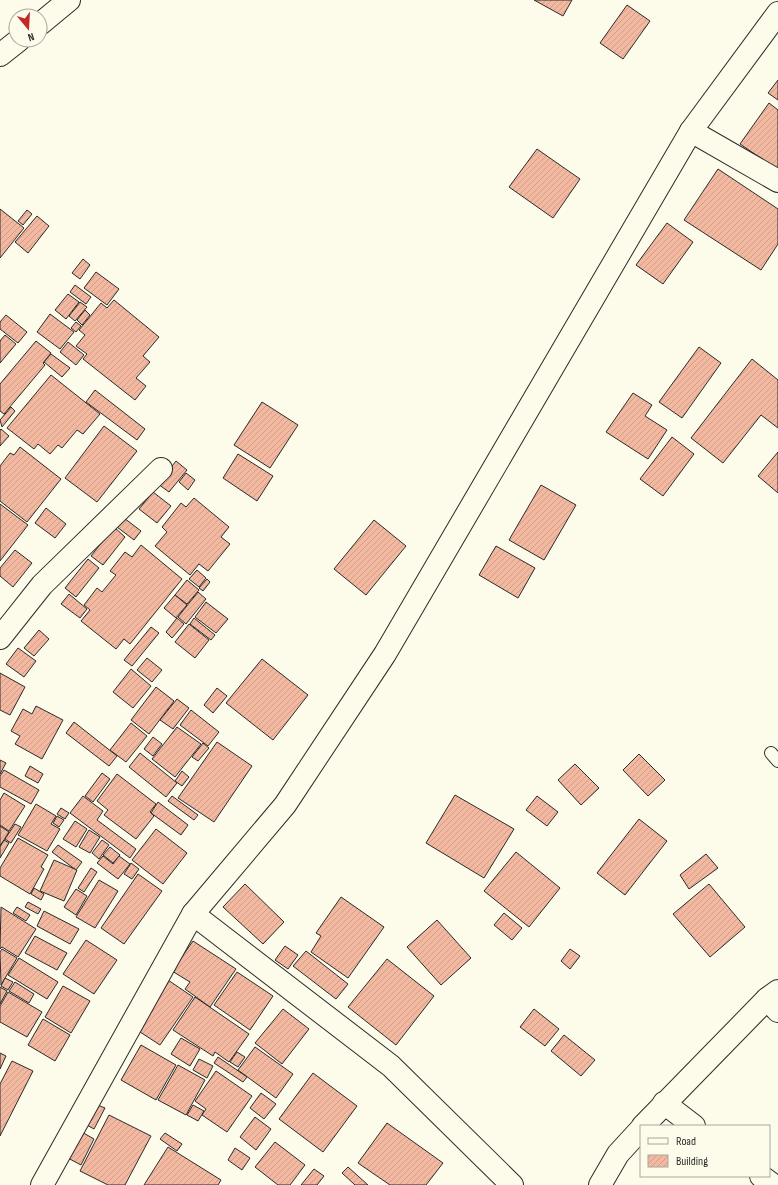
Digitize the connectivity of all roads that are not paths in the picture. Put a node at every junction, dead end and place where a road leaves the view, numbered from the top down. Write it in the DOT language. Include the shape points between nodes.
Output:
graph roads {
  1 [pos="69,0"];
  2 [pos="778,13"];
  3 [pos="48,17"];
  4 [pos="9,48"];
  5 [pos="0,55"];
  6 [pos="691,131"];
  7 [pos="778,181"];
  8 [pos="161,469"];
  9 [pos="0,638"];
  10 [pos="193,914"];
  11 [pos="774,1000"];
  12 [pos="664,1103"];
  13 [pos="644,1125"];
  14 [pos="693,1125"];
  15 [pos="640,1129"];
  16 [pos="762,1177"];
  17 [pos="42,1185"];
  18 [pos="512,1185"];
  19 [pos="600,1185"];
  20 [pos="773,1185"];
  1 -- 3 [label="street"];
  2 -- 6 [label="street"];
  4 -- 5 [label="street"];
  6 -- 7 [label="street"];
  6 -- 10 [label="street" via="384,654 285,805"];
  8 -- 9 [label="street" via="42,585"];
  10 -- 17 [label="street"];
  10 -- 18 [label="street" via="391,1066"];
  11 -- 12 [label="street"];
  12 -- 13 [label="street"];
  12 -- 14 [label="street"];
  15 -- 19 [label="street" via="618,1154"];
  16 -- 20 [label="street"];
}
